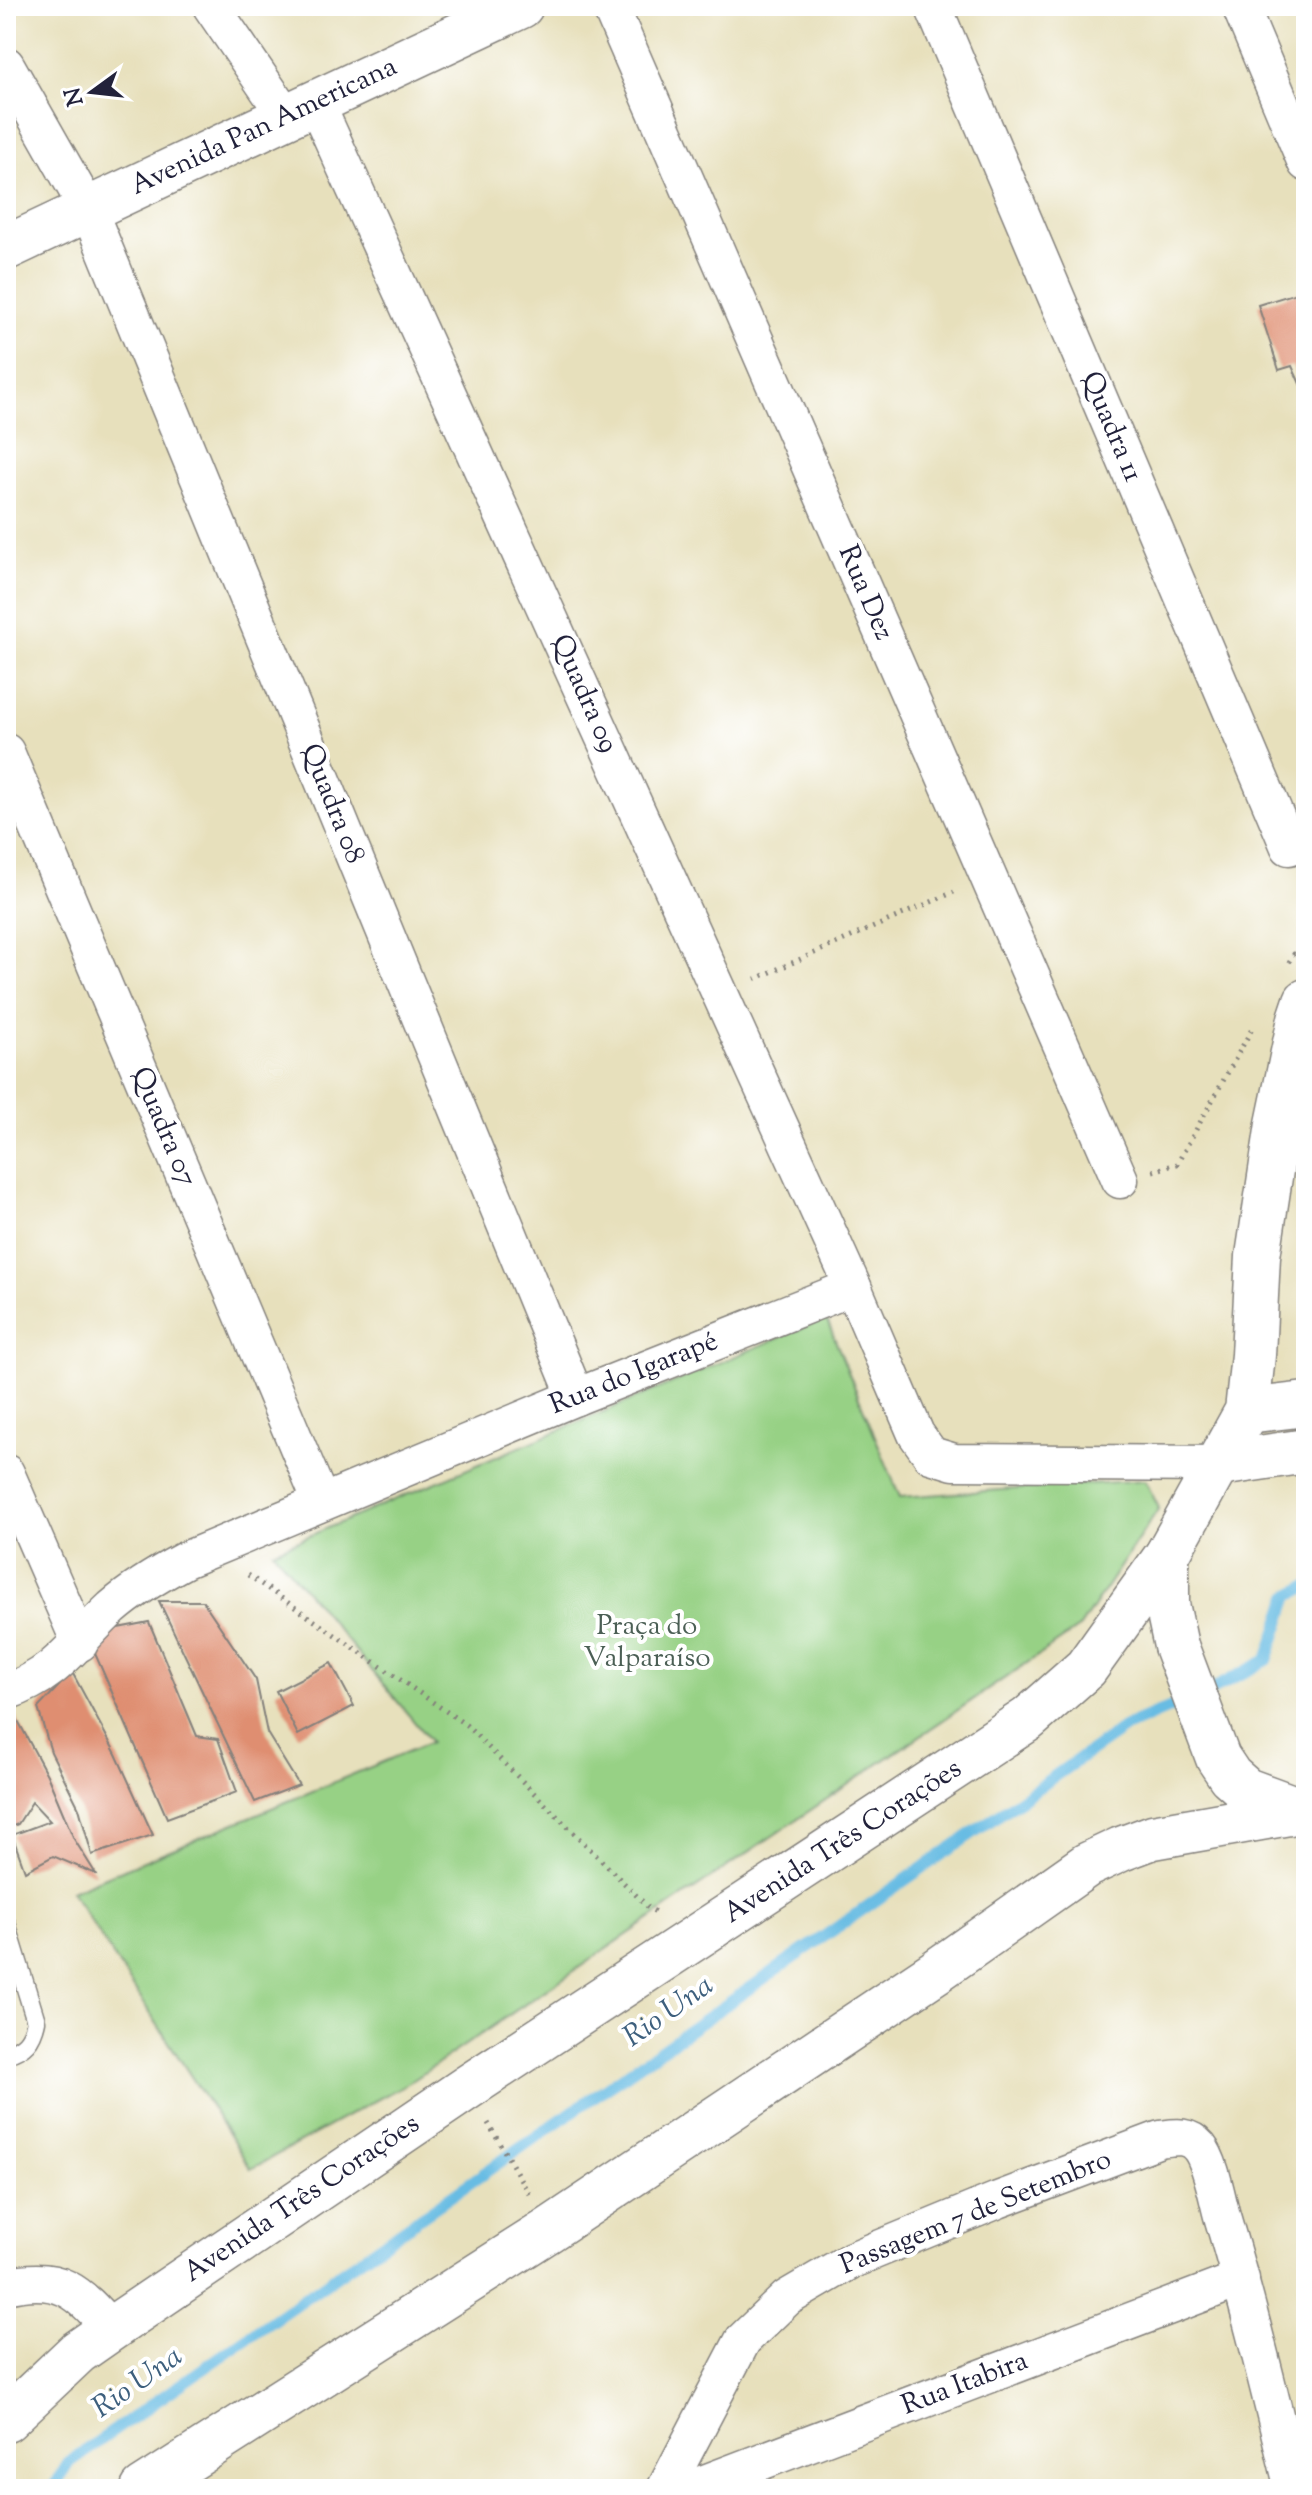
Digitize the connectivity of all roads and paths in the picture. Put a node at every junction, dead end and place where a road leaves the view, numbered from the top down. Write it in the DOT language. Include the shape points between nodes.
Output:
graph roads {
  1 [pos="211,6"];
  2 [pos="610,6"];
  3 [pos="933,6"];
  4 [pos="1240,6"];
  5 [pos="501,10"];
  6 [pos="6,65"];
  7 [pos="290,103"];
  8 [pos="1306,163"];
  9 [pos="89,211"];
  10 [pos="6,248"];
  11 [pos="6,752"];
  12 [pos="1289,847"];
  13 [pos="988,877"];
  14 [pos="1306,960"];
  15 [pos="1296,984"];
  16 [pos="720,994"];
  17 [pos="1257,1020"];
  18 [pos="1120,1180"];
  19 [pos="853,1287"];
  20 [pos="576,1397"];
  21 [pos="1306,1404"];
  22 [pos="1247,1411"];
  23 [pos="1306,1451"];
  24 [pos="1219,1464"];
  25 [pos="6,1473"];
  26 [pos="321,1502"];
  27 [pos="210,1550"];
  28 [pos="1167,1555"];
  29 [pos="80,1643"];
  30 [pos="6,1692"];
  31 [pos="1304,1811"];
  32 [pos="6,1923"];
  33 [pos="701,1935"];
  34 [pos="6,2054"];
  35 [pos="491,2129"];
  36 [pos="519,2177"];
  37 [pos="1241,2279"];
  38 [pos="6,2286"];
  39 [pos="111,2329"];
  40 [pos="6,2420"];
  41 [pos="143,2489"];
  42 [pos="665,2489"];
  43 [pos="689,2489"];
  44 [pos="1293,2489"];
  1 -- 7 [label="street, Quadra 09"];
  2 -- 13 [label="street, Rua Dez"];
  3 -- 12 [label="street, Quadra 11"];
  4 -- 8 [label="street"];
  5 -- 7 [label="street, Avenida Pan Americana"];
  6 -- 9 [label="street, Quadra 08"];
  7 -- 9 [label="street, Avenida Pan Americana"];
  7 -- 16 [label="street, Quadra 09"];
  9 -- 10 [label="street, Avenida Pan Americana"];
  9 -- 20 [label="street, Quadra 08"];
  11 -- 26 [label="street, Quadra 07"];
  13 -- 16 [label="path"];
  13 -- 18 [label="street, Rua Dez"];
  14 -- 15 [label="path" via="1294,954"];
  15 -- 22 [label="street, Avenida Três Corações" via="1300,1019 1263,1227"];
  16 -- 19 [label="street, Quadra 09"];
  17 -- 18 [label="path" via="1177,1164"];
  19 -- 20 [label="street, Rua do Igarapé"];
  19 -- 24 [label="street" via="916,1434 931,1455 954,1462"];
  20 -- 26 [label="street, Rua do Igarapé"];
  21 -- 22 [label="street"];
  22 -- 24 [label="street, Avenida Três Corações"];
  23 -- 24 [label="street"];
  24 -- 28 [label="street, Avenida Três Corações"];
  25 -- 29 [label="street"];
  26 -- 27 [label="street, Rua do Igarapé"];
  27 -- 29 [label="street, Rua do Igarapé" via="145,1581"];
  27 -- 33 [label="path" via="466,1725 650,1909"];
  28 -- 31 [label="street" via="1167,1604 1176,1646 1218,1758 1246,1790"];
  28 -- 33 [label="street, Avenida Três Corações" via="1086,1668 1028,1719"];
  29 -- 30 [label="street, Rua do Igarapé" via="58,1665"];
  31 -- 41 [label="street" via="1153,1837 1087,1865 549,2230"];
  32 -- 34 [label="lane" via="36,2021 28,2042"];
  33 -- 39 [label="street, Avenida Três Corações"];
  35 -- 36 [label="path"];
  37 -- 42 [label="street, Passagem 7 de Setembro" via="1201,2150 1181,2137 1160,2139 852,2260 787,2298 743,2340"];
  37 -- 43 [label="street, Rua Itabira"];
  37 -- 44 [label="street"];
  38 -- 39 [label="street" via="64,2286 85,2298"];
  39 -- 40 [label="street, Avenida Três Corações" via="78,2352"];
}
